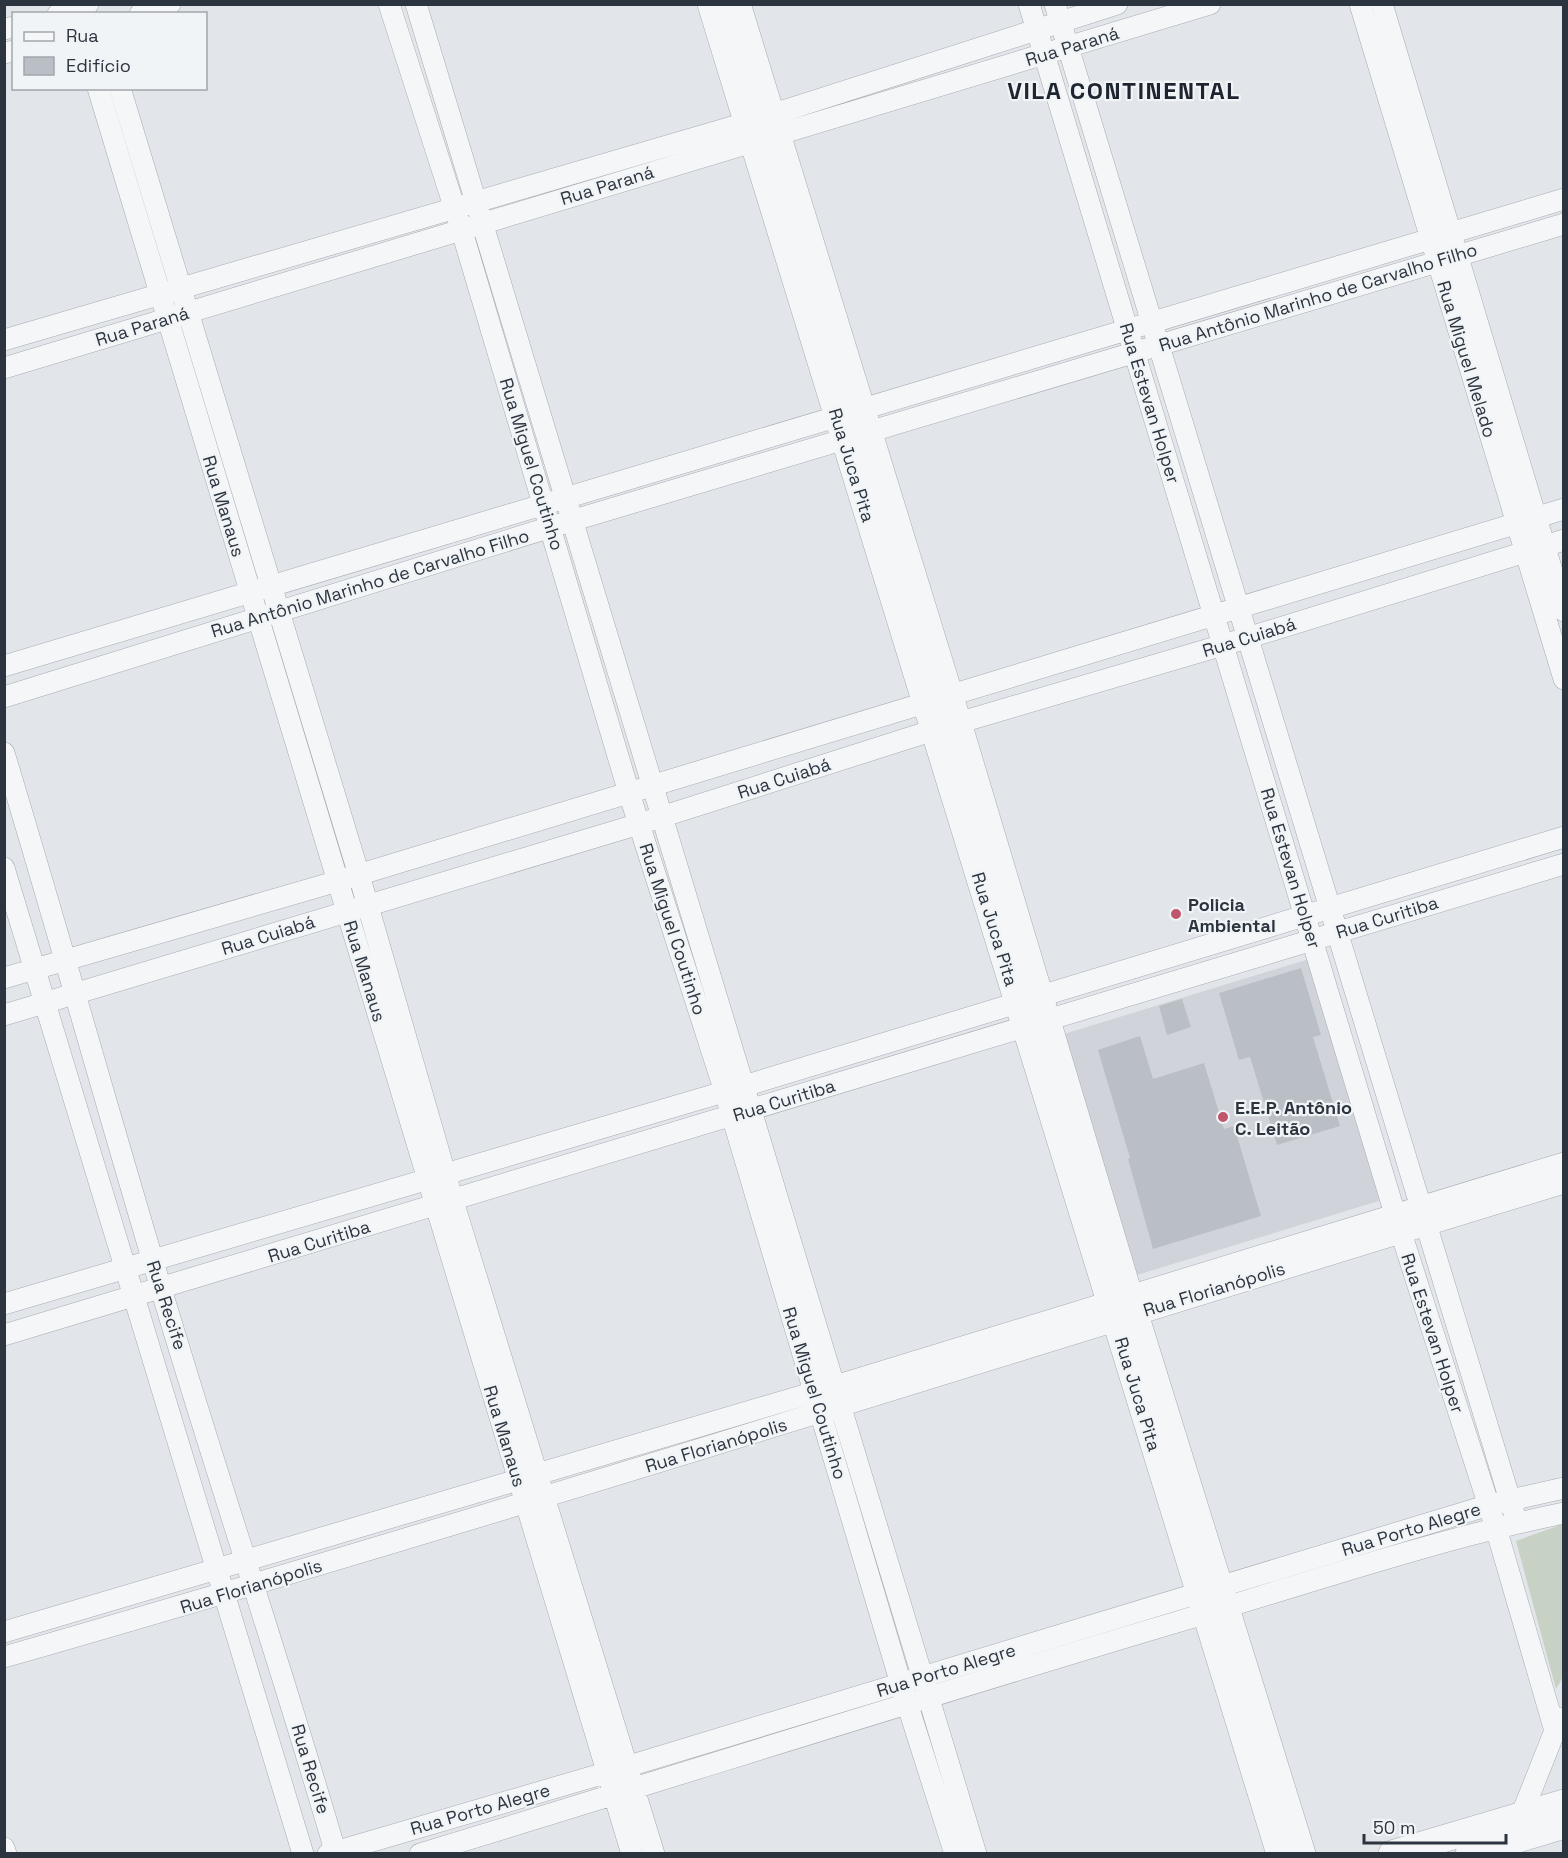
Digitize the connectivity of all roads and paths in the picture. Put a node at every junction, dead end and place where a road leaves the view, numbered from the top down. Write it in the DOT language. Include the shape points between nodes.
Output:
graph roads {
  1 [pos="170,4"];
  2 [pos="388,4"];
  3 [pos="416,4"];
  4 [pos="711,4"];
  5 [pos="737,4"];
  6 [pos="1029,4"];
  7 [pos="1117,4"];
  8 [pos="1210,4"];
  9 [pos="1360,4"];
  10 [pos="1382,4"];
  11 [pos="146,12"];
  12 [pos="1057,13"];
  13 [pos="1036,29"];
  14 [pos="1068,47"];
  15 [pos="1044,54"];
  16 [pos="99,90"];
  17 [pos="121,90"];
  18 [pos="762,128"];
  19 [pos="1563,199"];
  20 [pos="476,202"];
  21 [pos="453,208"];
  22 [pos="482,222"];
  23 [pos="1563,224"];
  24 [pos="461,228"];
  25 [pos="1441,236"];
  26 [pos="1447,257"];
  27 [pos="182,289"];
  28 [pos="160,295"];
  29 [pos="189,312"];
  30 [pos="167,318"];
  31 [pos="1151,323"];
  32 [pos="1128,330"];
  33 [pos="4,340"];
  34 [pos="1158,346"];
  35 [pos="1134,353"];
  36 [pos="4,368"];
  37 [pos="853,425"];
  38 [pos="566,498"];
  39 [pos="543,504"];
  40 [pos="1563,509"];
  41 [pos="1526,520"];
  42 [pos="573,521"];
  43 [pos="551,527"];
  44 [pos="1544,546"];
  45 [pos="272,587"];
  46 [pos="250,594"];
  47 [pos="1238,607"];
  48 [pos="1563,611"];
  49 [pos="268,615"];
  50 [pos="1214,615"];
  51 [pos="1247,638"];
  52 [pos="1223,645"];
  53 [pos="4,666"];
  54 [pos="1563,679"];
  55 [pos="4,697"];
  56 [pos="937,698"];
  57 [pos="946,727"];
  58 [pos="4,753"];
  59 [pos="653,785"];
  60 [pos="629,793"];
  61 [pos="662,817"];
  62 [pos="639,824"];
  63 [pos="1563,837"];
  64 [pos="1563,864"];
  65 [pos="4,868"];
  66 [pos="359,875"];
  67 [pos="338,881"];
  68 [pos="367,904"];
  69 [pos="1329,909"];
  70 [pos="346,910"];
  71 [pos="1305,916"];
  72 [pos="1336,932"];
  73 [pos="1312,939"];
  74 [pos="67,959"];
  75 [pos="35,968"];
  76 [pos="4,978"];
  77 [pos="77,994"];
  78 [pos="46,1004"];
  79 [pos="1033,1011"];
  80 [pos="4,1016"];
  81 [pos="410,1089"];
  82 [pos="734,1089"];
  83 [pos="751,1110"];
  84 [pos="731,1116"];
  85 [pos="1563,1163"];
  86 [pos="437,1177"];
  87 [pos="1563,1183"];
  88 [pos="444,1204"];
  89 [pos="1422,1216"];
  90 [pos="1398,1223"];
  91 [pos="153,1261"];
  92 [pos="126,1269"];
  93 [pos="162,1288"];
  94 [pos="134,1296"];
  95 [pos="4,1304"];
  96 [pos="1122,1307"];
  97 [pos="4,1335"];
  98 [pos="835,1386"];
  99 [pos="814,1392"];
  100 [pos="831,1410"];
  101 [pos="527,1477"];
  102 [pos="1563,1488"];
  103 [pos="534,1499"];
  104 [pos="1499,1502"];
  105 [pos="1563,1513"];
  106 [pos="1507,1526"];
  107 [pos="246,1561"];
  108 [pos="217,1570"];
  109 [pos="255,1585"];
  110 [pos="224,1594"];
  111 [pos="1213,1601"];
  112 [pos="4,1632"];
  113 [pos="4,1658"];
  114 [pos="915,1690"];
  115 [pos="1563,1710"];
  116 [pos="1555,1731"];
  117 [pos="310,1764"];
  118 [pos="628,1766"];
  119 [pos="607,1772"];
  120 [pos="279,1774"];
  121 [pos="624,1792"];
  122 [pos="1563,1803"];
  123 [pos="1522,1815"];
  124 [pos="1563,1825"];
  125 [pos="1512,1841"];
  126 [pos="4,1848"];
  127 [pos="333,1853"];
  128 [pos="6,1854"];
  129 [pos="303,1854"];
  130 [pos="420,1854"];
  131 [pos="632,1854"];
  132 [pos="654,1854"];
  133 [pos="955,1854"];
  134 [pos="976,1854"];
  135 [pos="1280,1854"];
  136 [pos="1302,1854"];
  137 [pos="1392,1854"];
  138 [pos="1470,1854"];
  1 -- 11 [label="street"];
  2 -- 21 [label="street, Rua Miguel Coutinho"];
  3 -- 20 [label="street, Rua Miguel Coutinho"];
  4 -- 18 [label="street, Rua Juca Pita"];
  5 -- 18 [label="street, Rua Juca Pita"];
  6 -- 13 [label="street, Rua Estevan Holper"];
  7 -- 12 [label="street, Rua Paraná"];
  8 -- 14 [label="street, Rua Paraná"];
  9 -- 25 [label="street, Rua Miguel Melado"];
  10 -- 25 [label="street, Rua Miguel Melado"];
  12 -- 13 [label="street, Rua Paraná"];
  12 -- 14 [label="street, Rua Estevan Holper"];
  13 -- 15 [label="street, Rua Estevan Holper"];
  13 -- 18 [label="street, Rua Paraná"];
  14 -- 15 [label="street, Rua Paraná"];
  14 -- 31 [label="street, Rua Estevan Holper"];
  15 -- 18 [label="street, Rua Paraná"];
  15 -- 32 [label="street, Rua Estevan Holper"];
  16 -- 28 [label="street, Rua Manaus"];
  17 -- 27 [label="street, Rua Manaus"];
  18 -- 20 [label="street, Rua Paraná"];
  18 -- 22 [label="street, Rua Paraná"];
  18 -- 37 [label="street, Rua Juca Pita"];
  19 -- 25 [label="street, Rua Antônio Marinho de Carvalho Filho"];
  20 -- 21 [label="street, Rua Paraná"];
  20 -- 22 [label="street, Rua Miguel Coutinho"];
  21 -- 24 [label="street, Rua Miguel Coutinho"];
  21 -- 27 [label="street, Rua Paraná"];
  22 -- 24 [label="street, Rua Paraná"];
  22 -- 38 [label="street, Rua Miguel Coutinho"];
  23 -- 26 [label="street, Rua Antônio Marinho de Carvalho Filho"];
  24 -- 29 [label="street, Rua Paraná"];
  24 -- 39 [label="street, Rua Miguel Coutinho"];
  25 -- 26 [label="street, Rua Miguel Melado"];
  25 -- 31 [label="street, Rua Antônio Marinho de Carvalho Filho"];
  26 -- 34 [label="street, Rua Antônio Marinho de Carvalho Filho"];
  26 -- 41 [label="street, Rua Miguel Melado"];
  27 -- 28 [label="street, Rua Paraná"];
  27 -- 29 [label="street, Rua Manaus"];
  28 -- 30 [label="street, Rua Manaus"];
  28 -- 33 [label="street, Rua Paraná"];
  29 -- 30 [label="street, Rua Paraná"];
  29 -- 45 [label="street, Rua Manaus"];
  30 -- 36 [label="street, Rua Paraná"];
  30 -- 46 [label="street, Rua Manaus"];
  31 -- 32 [label="street, Rua Antônio Marinho de Carvalho Filho"];
  31 -- 34 [label="street, Rua Estevan Holper"];
  32 -- 35 [label="street, Rua Estevan Holper"];
  32 -- 37 [label="street, Rua Antônio Marinho de Carvalho Filho"];
  34 -- 35 [label="street, Rua Antônio Marinho de Carvalho Filho"];
  34 -- 47 [label="street, Rua Estevan Holper"];
  35 -- 37 [label="street, Rua Antônio Marinho de Carvalho Filho"];
  35 -- 50 [label="street, Rua Estevan Holper"];
  37 -- 38 [label="street, Rua Antônio Marinho de Carvalho Filho"];
  37 -- 42 [label="street, Rua Antônio Marinho de Carvalho Filho"];
  37 -- 56 [label="street, Rua Juca Pita"];
  38 -- 39 [label="street, Rua Antônio Marinho de Carvalho Filho"];
  38 -- 42 [label="street, Rua Miguel Coutinho"];
  39 -- 43 [label="street, Rua Miguel Coutinho"];
  39 -- 45 [label="street, Rua Antônio Marinho de Carvalho Filho"];
  40 -- 41 [label="street, Rua Cuiabá"];
  41 -- 44 [label="street, Rua Miguel Melado"];
  41 -- 47 [label="street, Rua Cuiabá"];
  42 -- 43 [label="street, Rua Antônio Marinho de Carvalho Filho"];
  42 -- 59 [label="street, Rua Miguel Coutinho"];
  43 -- 49 [label="street, Rua Antônio Marinho de Carvalho Filho"];
  43 -- 60 [label="street, Rua Miguel Coutinho"];
  44 -- 48 [label="street, Rua Miguel Melado"];
  44 -- 51 [label="street, Rua Cuiabá"];
  44 -- 54 [label="street, Rua Miguel Melado"];
  45 -- 46 [label="street, Rua Antônio Marinho de Carvalho Filho"];
  45 -- 49 [label="street, Rua Manaus"];
  46 -- 49 [label="street, Rua Manaus"];
  46 -- 53 [label="street, Rua Antônio Marinho de Carvalho Filho"];
  47 -- 50 [label="street, Rua Cuiabá"];
  47 -- 51 [label="street, Rua Estevan Holper"];
  49 -- 55 [label="street, Rua Antônio Marinho de Carvalho Filho"];
  49 -- 66 [label="street, Rua Manaus"];
  49 -- 67 [label="street, Rua Manaus"];
  50 -- 52 [label="street, Rua Estevan Holper"];
  50 -- 56 [label="street, Rua Cuiabá"];
  51 -- 52 [label="street, Rua Cuiabá"];
  51 -- 69 [label="street, Rua Estevan Holper"];
  52 -- 57 [label="street, Rua Cuiabá"];
  52 -- 71 [label="street, Rua Estevan Holper"];
  56 -- 57 [label="street, Rua Juca Pita"];
  56 -- 59 [label="street, Rua Cuiabá"];
  57 -- 61 [label="street, Rua Cuiabá"];
  57 -- 79 [label="street, Rua Juca Pita"];
  58 -- 74 [label="street, Rua Recife"];
  59 -- 60 [label="street, Rua Cuiabá"];
  59 -- 61 [label="street, Rua Miguel Coutinho"];
  60 -- 62 [label="street, Rua Miguel Coutinho"];
  60 -- 66 [label="street, Rua Cuiabá"];
  61 -- 62 [label="street, Rua Cuiabá"];
  61 -- 82 [label="street, Rua Miguel Coutinho"];
  62 -- 68 [label="street, Rua Cuiabá"];
  62 -- 82 [label="street, Rua Miguel Coutinho"];
  63 -- 69 [label="street, Rua Curitiba"];
  64 -- 72 [label="street, Rua Curitiba"];
  65 -- 75 [label="street, Rua Recife"];
  66 -- 67 [label="street, Rua Cuiabá"];
  66 -- 68 [label="street, Rua Manaus"];
  67 -- 70 [label="street, Rua Manaus"];
  67 -- 74 [label="street, Rua Cuiabá"];
  68 -- 70 [label="street, Rua Cuiabá"];
  68 -- 81 [label="street, Rua Manaus"];
  69 -- 71 [label="street, Rua Curitiba"];
  69 -- 72 [label="street, Rua Estevan Holper"];
  70 -- 77 [label="street, Rua Cuiabá"];
  70 -- 81 [label="street, Rua Manaus"];
  71 -- 73 [label="street, Rua Estevan Holper"];
  71 -- 79 [label="street, Rua Curitiba"];
  72 -- 73 [label="street, Rua Curitiba"];
  72 -- 89 [label="street, Rua Estevan Holper"];
  73 -- 79 [label="street, Rua Curitiba"];
  73 -- 90 [label="street, Rua Estevan Holper"];
  74 -- 75 [label="street, Rua Cuiabá"];
  74 -- 77 [label="street, Rua Recife"];
  75 -- 76 [label="street, Rua Cuiabá"];
  75 -- 78 [label="street, Rua Recife"];
  77 -- 78 [label="street, Rua Cuiabá"];
  77 -- 91 [label="street, Rua Recife"];
  78 -- 80 [label="street, Rua Cuiabá"];
  78 -- 92 [label="street, Rua Recife"];
  79 -- 82 [label="street, Rua Curitiba"];
  79 -- 83 [label="street, Rua Curitiba"];
  79 -- 96 [label="street, Rua Juca Pita"];
  81 -- 86 [label="street, Rua Manaus"];
  82 -- 83 [label="street, Rua Miguel Coutinho"];
  82 -- 84 [label="street, Rua Miguel Coutinho"];
  82 -- 86 [label="street, Rua Curitiba"];
  83 -- 84 [label="street, Rua Curitiba"];
  83 -- 98 [label="street, Rua Miguel Coutinho"];
  84 -- 88 [label="street, Rua Curitiba"];
  84 -- 99 [label="street, Rua Miguel Coutinho"];
  85 -- 89 [label="street, Rua Florianópolis"];
  86 -- 88 [label="street, Rua Manaus"];
  86 -- 91 [label="street, Rua Curitiba"];
  87 -- 89 [label="street, Rua Florianópolis"];
  88 -- 93 [label="street, Rua Curitiba"];
  88 -- 101 [label="street, Rua Manaus"];
  89 -- 90 [label="street, Rua Florianópolis"];
  89 -- 104 [label="street, Rua Estevan Holper"];
  90 -- 96 [label="street, Rua Florianópolis"];
  90 -- 104 [label="street, Rua Estevan Holper"];
  91 -- 92 [label="street, Rua Curitiba"];
  91 -- 93 [label="street, Rua Recife"];
  92 -- 94 [label="street, Rua Recife"];
  92 -- 95 [label="street, Rua Curitiba"];
  93 -- 94 [label="street, Rua Curitiba"];
  93 -- 107 [label="street, Rua Recife"];
  94 -- 97 [label="street, Rua Curitiba"];
  94 -- 108 [label="street, Rua Recife"];
  96 -- 98 [label="street, Rua Florianópolis"];
  96 -- 100 [label="street, Rua Florianópolis"];
  96 -- 111 [label="street, Rua Juca Pita"];
  98 -- 99 [label="street, Rua Florianópolis"];
  98 -- 100 [label="street, Rua Miguel Coutinho"];
  99 -- 100 [label="street, Rua Miguel Coutinho"];
  99 -- 101 [label="street, Rua Florianópolis"];
  100 -- 103 [label="street, Rua Florianópolis"];
  100 -- 114 [label="street, Rua Miguel Coutinho"];
  101 -- 103 [label="street, Rua Manaus"];
  101 -- 107 [label="street, Rua Florianópolis"];
  102 -- 104 [label="street, Rua Porto Alegre"];
  103 -- 109 [label="street, Rua Florianópolis"];
  103 -- 118 [label="street, Rua Manaus"];
  103 -- 119 [label="street, Rua Manaus"];
  104 -- 106 [label="street, Rua Estevan Holper"];
  104 -- 111 [label="street, Rua Porto Alegre"];
  105 -- 106 [label="street, Rua Porto Alegre"];
  106 -- 111 [label="street, Rua Porto Alegre"];
  106 -- 116 [label="street, Rua Estevan Holper"];
  107 -- 108 [label="street, Rua Florianópolis"];
  107 -- 109 [label="street, Rua Recife"];
  108 -- 110 [label="street, Rua Recife"];
  108 -- 112 [label="street, Rua Florianópolis"];
  109 -- 110 [label="street, Rua Florianópolis"];
  109 -- 117 [label="street, Rua Recife"];
  110 -- 113 [label="street, Rua Florianópolis"];
  110 -- 120 [label="street, Rua Recife"];
  111 -- 114 [label="street, Rua Porto Alegre"];
  111 -- 135 [label="street, Rua Juca Pita"];
  111 -- 136 [label="street, Rua Juca Pita"];
  114 -- 118 [label="street, Rua Porto Alegre"];
  114 -- 121 [label="street, Rua Porto Alegre"];
  114 -- 133 [label="street, Rua Miguel Coutinho"];
  114 -- 134 [label="street, Rua Miguel Coutinho"];
  115 -- 116 [label="street"];
  116 -- 123 [label="street"];
  117 -- 120 [label="street"];
  117 -- 127 [label="street, Rua Recife"];
  118 -- 119 [label="street, Rua Porto Alegre"];
  118 -- 121 [label="street, Rua Manaus"];
  119 -- 121 [label="street, Rua Manaus"];
  119 -- 127 [label="street, Rua Porto Alegre"];
  120 -- 129 [label="street, Rua Recife"];
  121 -- 130 [label="street, Rua Porto Alegre"];
  121 -- 131 [label="street, Rua Manaus"];
  121 -- 132 [label="street, Rua Manaus"];
  122 -- 123 [label="street"];
  123 -- 125 [label="street"];
  123 -- 137 [label="street"];
  124 -- 125 [label="street"];
  125 -- 138 [label="street"];
  126 -- 128 [label="street"];
}
